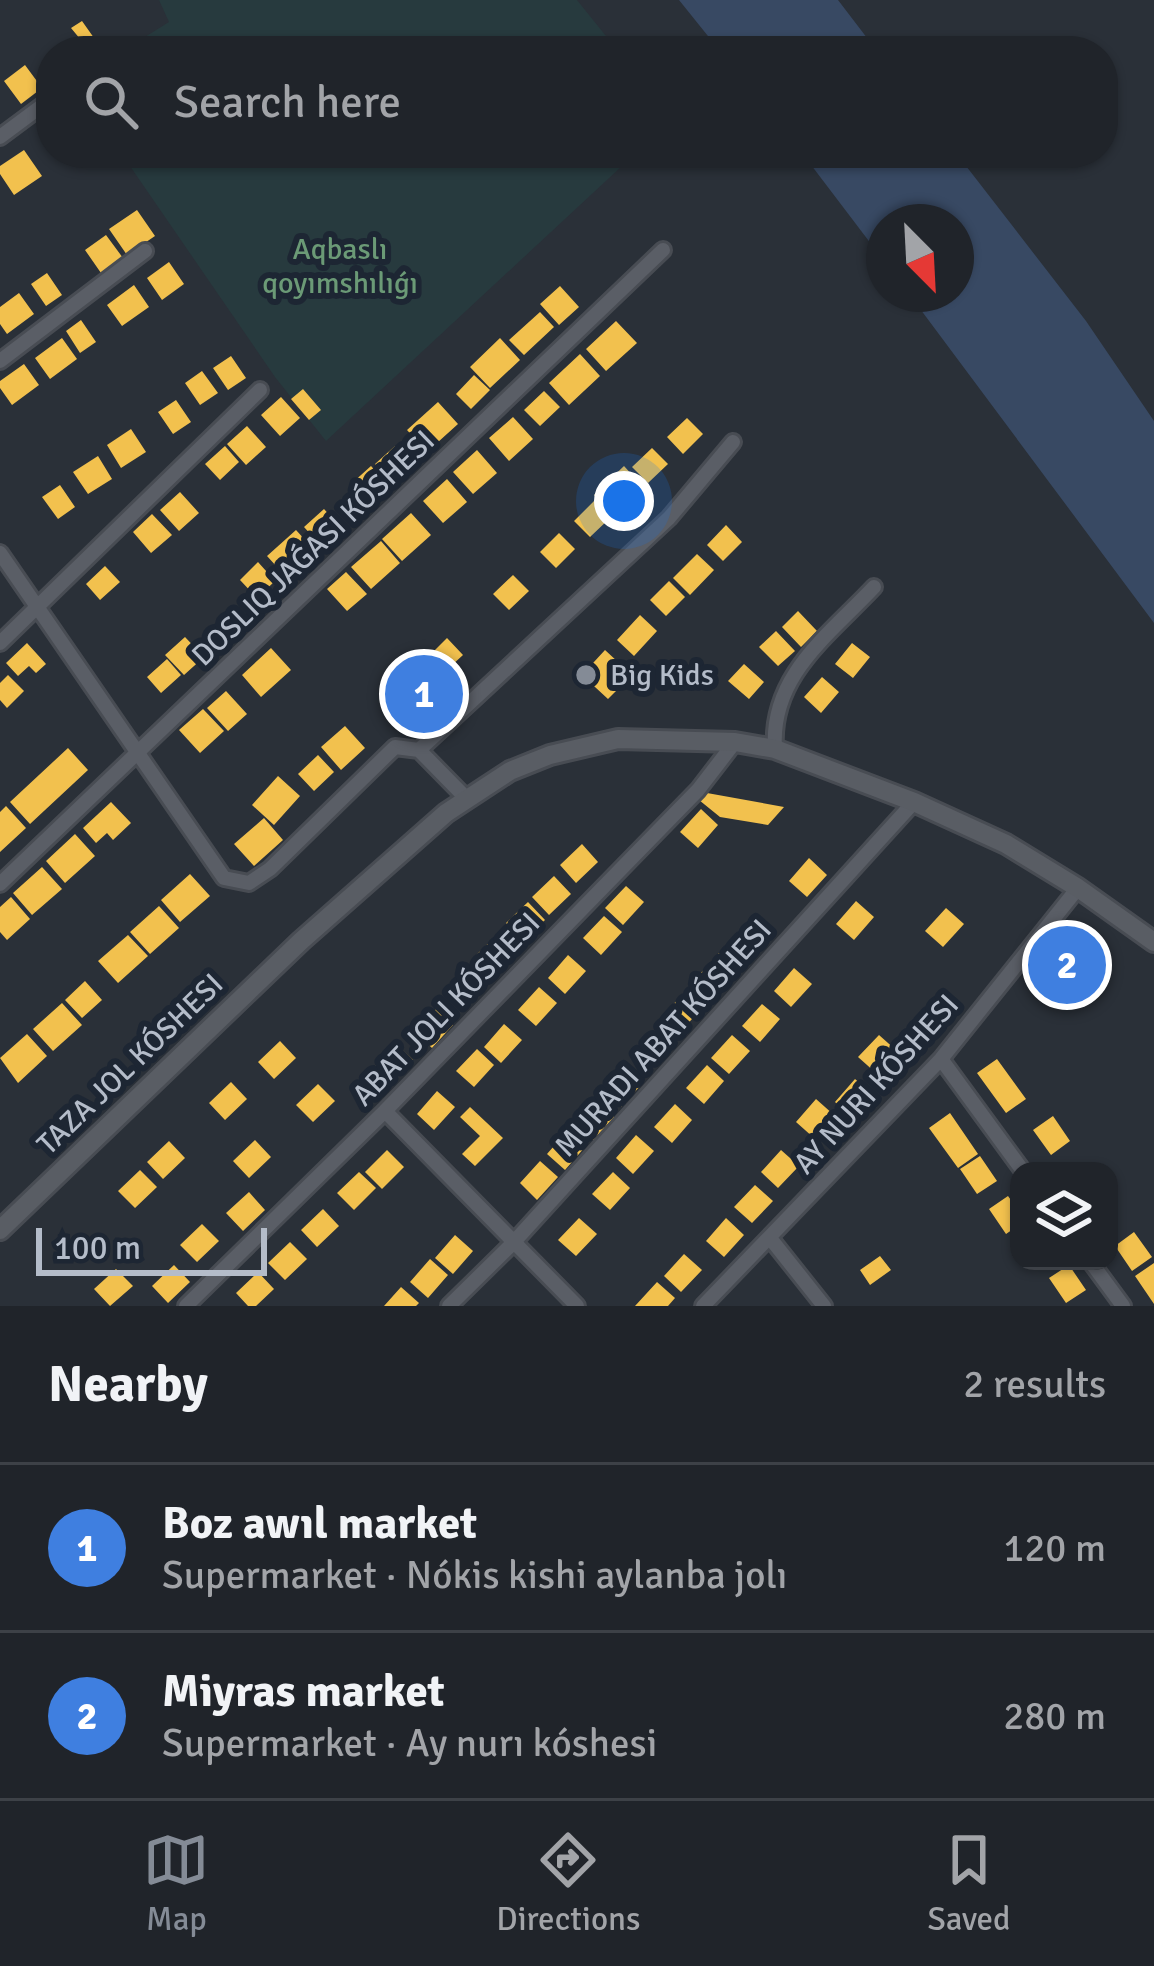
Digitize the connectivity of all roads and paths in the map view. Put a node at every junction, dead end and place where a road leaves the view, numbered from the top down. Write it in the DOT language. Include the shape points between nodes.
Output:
graph roads {
  1 [pos="36,110"];
  2 [pos="0,136"];
  3 [pos="663,250"];
  4 [pos="146,251"];
  5 [pos="0,361"];
  6 [pos="260,390"];
  7 [pos="733,442"];
  8 [pos="2,562"];
  9 [pos="874,587"];
  10 [pos="39,607"];
  11 [pos="0,643"];
  12 [pos="735,742"];
  13 [pos="775,749"];
  14 [pos="418,750"];
  15 [pos="136,755"];
  16 [pos="467,799"];
  17 [pos="914,802"];
  18 [pos="0,884"];
  19 [pos="1078,888"];
  20 [pos="1154,942"];
  21 [pos="941,1059"];
  22 [pos="385,1111"];
  23 [pos="1017,1162"];
  24 [pos="0,1230"];
  25 [pos="770,1238"];
  26 [pos="513,1243"];
  27 [pos="1097,1270"];
  28 [pos="187,1306"];
  29 [pos="448,1306"];
  30 [pos="578,1306"];
  31 [pos="703,1306"];
  32 [pos="824,1306"];
  33 [pos="1123,1306"];
  1 -- 2 [label="street"];
  3 -- 15 [label="street"];
  4 -- 5 [label="street"];
  6 -- 10 [label="street"];
  7 -- 14 [label="street" via="669,518"];
  8 -- 10 [label="street"];
  9 -- 13 [label="street" via="795,671 773,721"];
  10 -- 11 [label="street"];
  10 -- 15 [label="street"];
  12 -- 13 [label="main road, TAZA JOL KÓSHESI"];
  12 -- 16 [label="main road, TAZA JOL KÓSHESI" via="618,740 550,755"];
  12 -- 22 [label="street" via="698,790"];
  13 -- 17 [label="main road, TAZA JOL KÓSHESI"];
  14 -- 15 [label="street" via="395,747 249,883 224,878"];
  14 -- 16 [label="street"];
  15 -- 18 [label="street"];
  16 -- 24 [label="main road, TAZA JOL KÓSHESI" via="301,941"];
  17 -- 19 [label="main road, TAZA JOL KÓSHESI"];
  17 -- 26 [label="street"];
  19 -- 20 [label="main road, TAZA JOL KÓSHESI"];
  19 -- 21 [label="street"];
  21 -- 23 [label="street"];
  21 -- 25 [label="street"];
  22 -- 26 [label="street"];
  22 -- 28 [label="street"];
  25 -- 31 [label="street"];
  25 -- 32 [label="street"];
  26 -- 29 [label="street"];
  26 -- 30 [label="street"];
  27 -- 33 [label="street"];
}
